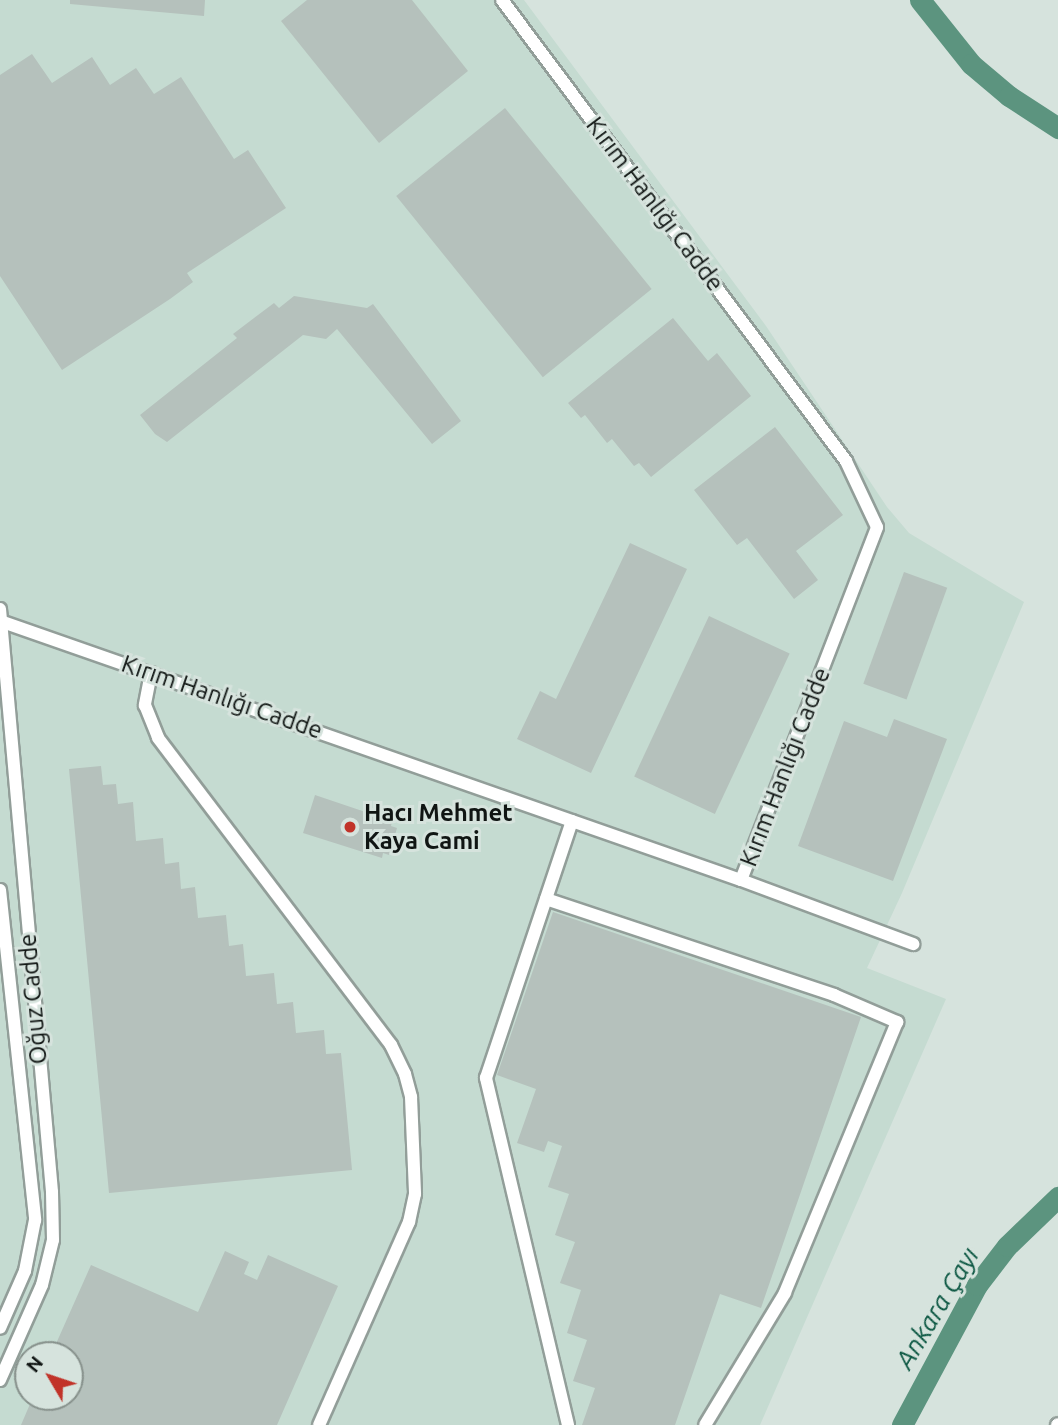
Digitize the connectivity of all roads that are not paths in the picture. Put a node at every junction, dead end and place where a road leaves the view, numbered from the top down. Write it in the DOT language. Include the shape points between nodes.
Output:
graph roads {
  1 [pos="502,0"];
  2 [pos="0,617"];
  3 [pos="151,673"];
  4 [pos="572,821"];
  5 [pos="741,880"];
  6 [pos="0,890"];
  7 [pos="546,899"];
  8 [pos="913,944"];
  9 [pos="0,1328"];
  10 [pos="0,1380"];
  11 [pos="319,1425"];
  12 [pos="568,1425"];
  13 [pos="705,1425"];
  1 -- 5 [label="street, Kırım Hanlığı Cadde" via="846,461 877,527"];
  2 -- 3 [label="street, Kırım Hanlığı Cadde"];
  2 -- 10 [label="street, Oğuz Cadde" via="53,1240 42,1285"];
  3 -- 4 [label="street, Kırım Hanlığı Cadde"];
  3 -- 11 [label="street" via="145,705 158,738 391,1045 411,1097 415,1194 409,1222"];
  4 -- 5 [label="street, Kırım Hanlığı Cadde"];
  4 -- 7 [label="street"];
  5 -- 8 [label="street"];
  6 -- 9 [label="street, Oğuz Cadde" via="34,1220 25,1271"];
  7 -- 12 [label="street" via="486,1077"];
  7 -- 13 [label="street" via="834,995 897,1022 785,1293"];
}
